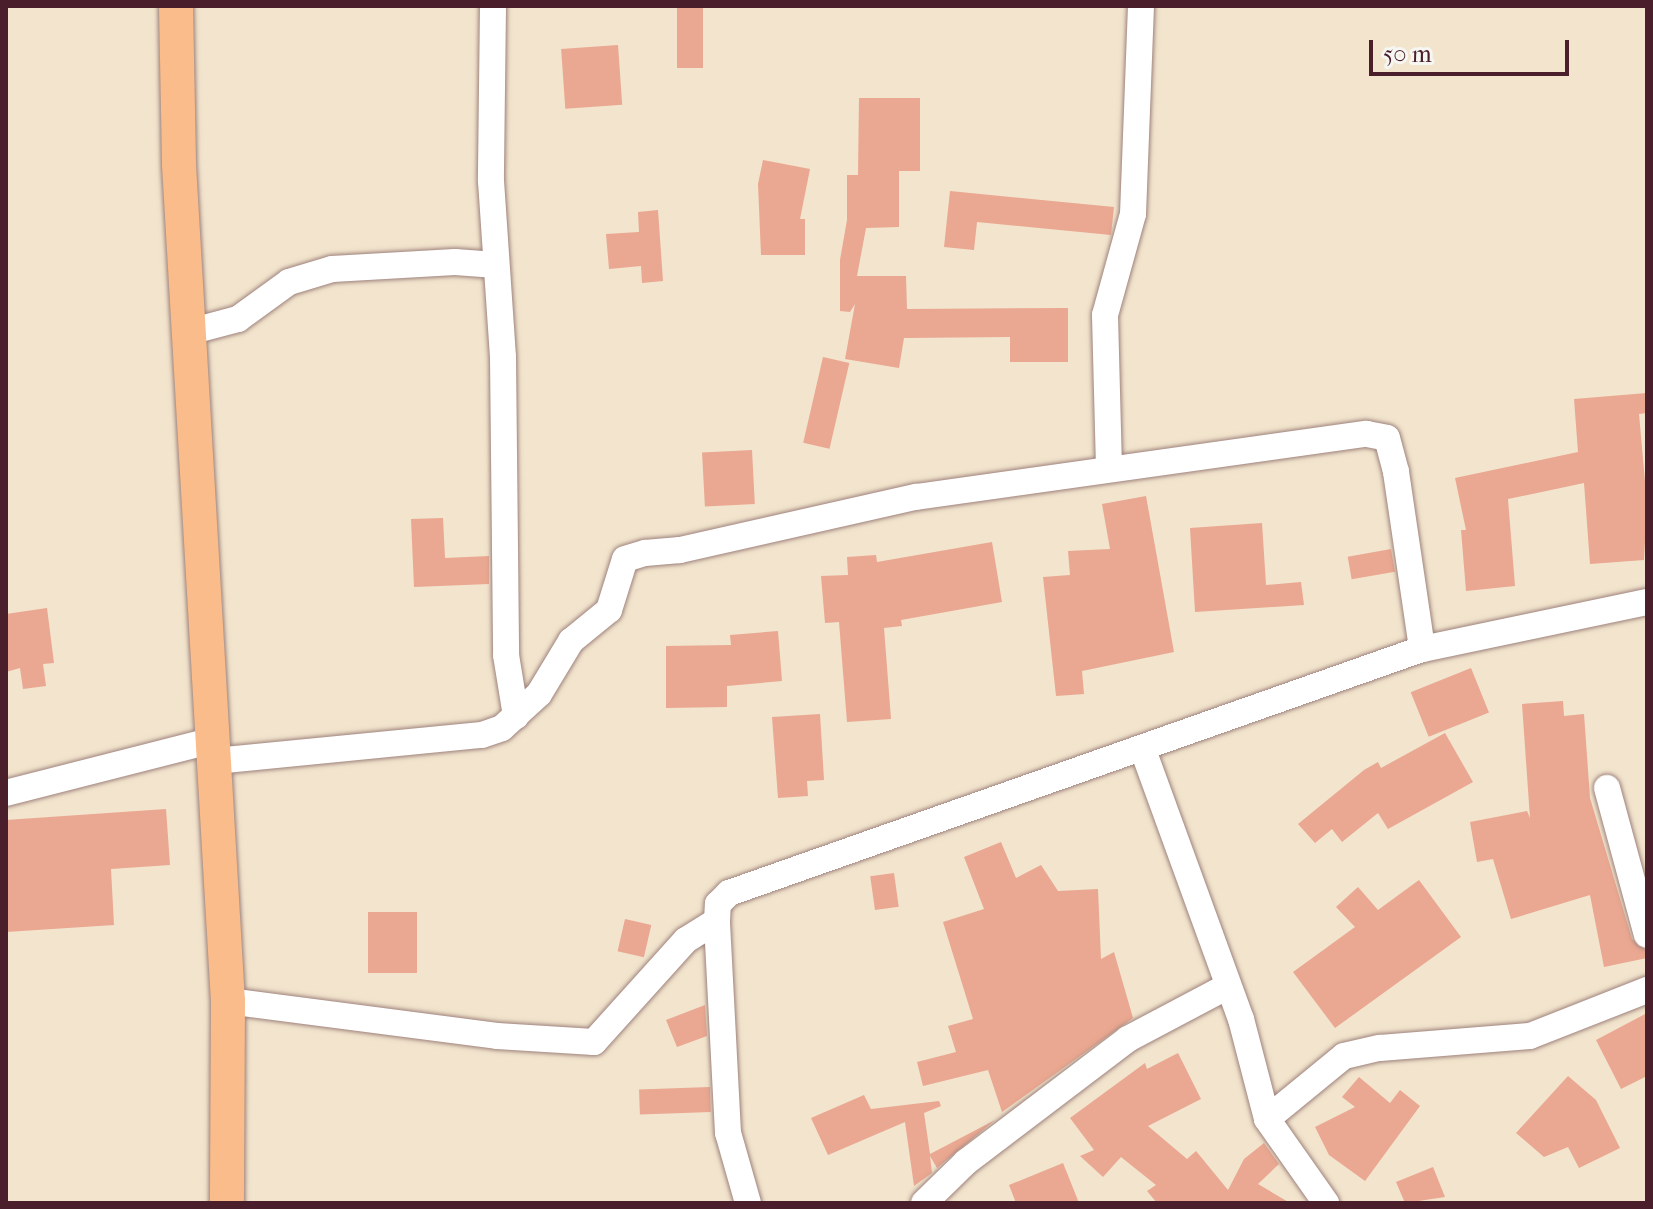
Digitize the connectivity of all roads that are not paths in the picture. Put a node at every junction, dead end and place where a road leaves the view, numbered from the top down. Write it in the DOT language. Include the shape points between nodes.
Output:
graph roads {
  1 [pos="176,6"];
  2 [pos="493,6"];
  3 [pos="1141,6"];
  4 [pos="496,265"];
  5 [pos="189,332"];
  6 [pos="1109,468"];
  7 [pos="1647,602"];
  8 [pos="1422,649"];
  9 [pos="516,716"];
  10 [pos="1143,750"];
  11 [pos="214,751"];
  12 [pos="1607,788"];
  13 [pos="6,793"];
  14 [pos="717,921"];
  15 [pos="1647,935"];
  16 [pos="1228,986"];
  17 [pos="1647,990"];
  18 [pos="228,1001"];
  19 [pos="1267,1119"];
  20 [pos="227,1203"];
  21 [pos="748,1203"];
  22 [pos="924,1203"];
  23 [pos="1326,1203"];
  1 -- 5 [label="main road"];
  2 -- 4 [label="street"];
  3 -- 6 [label="street" via="1133,214 1105,315"];
  4 -- 5 [label="street" via="332,269 289,282 238,319"];
  4 -- 9 [label="street" via="503,357 506,655"];
  5 -- 11 [label="main road"];
  6 -- 8 [label="street" via="1367,434 1387,438"];
  6 -- 9 [label="street" via="916,497 625,559 609,610 571,641 539,694"];
  7 -- 8 [label="street"];
  8 -- 10 [label="street"];
  9 -- 11 [label="street" via="482,735"];
  10 -- 14 [label="street" via="729,893 718,904"];
  10 -- 16 [label="street"];
  11 -- 13 [label="street"];
  11 -- 18 [label="main road"];
  12 -- 15 [label="street"];
  14 -- 18 [label="street" via="686,940 594,1042 497,1036"];
  14 -- 21 [label="street" via="728,1133"];
  16 -- 19 [label="street"];
  16 -- 22 [label="street" via="1128,1039 966,1162"];
  17 -- 19 [label="street" via="1530,1036 1380,1048 1344,1056"];
  18 -- 20 [label="main road"];
  19 -- 23 [label="street"];
}
